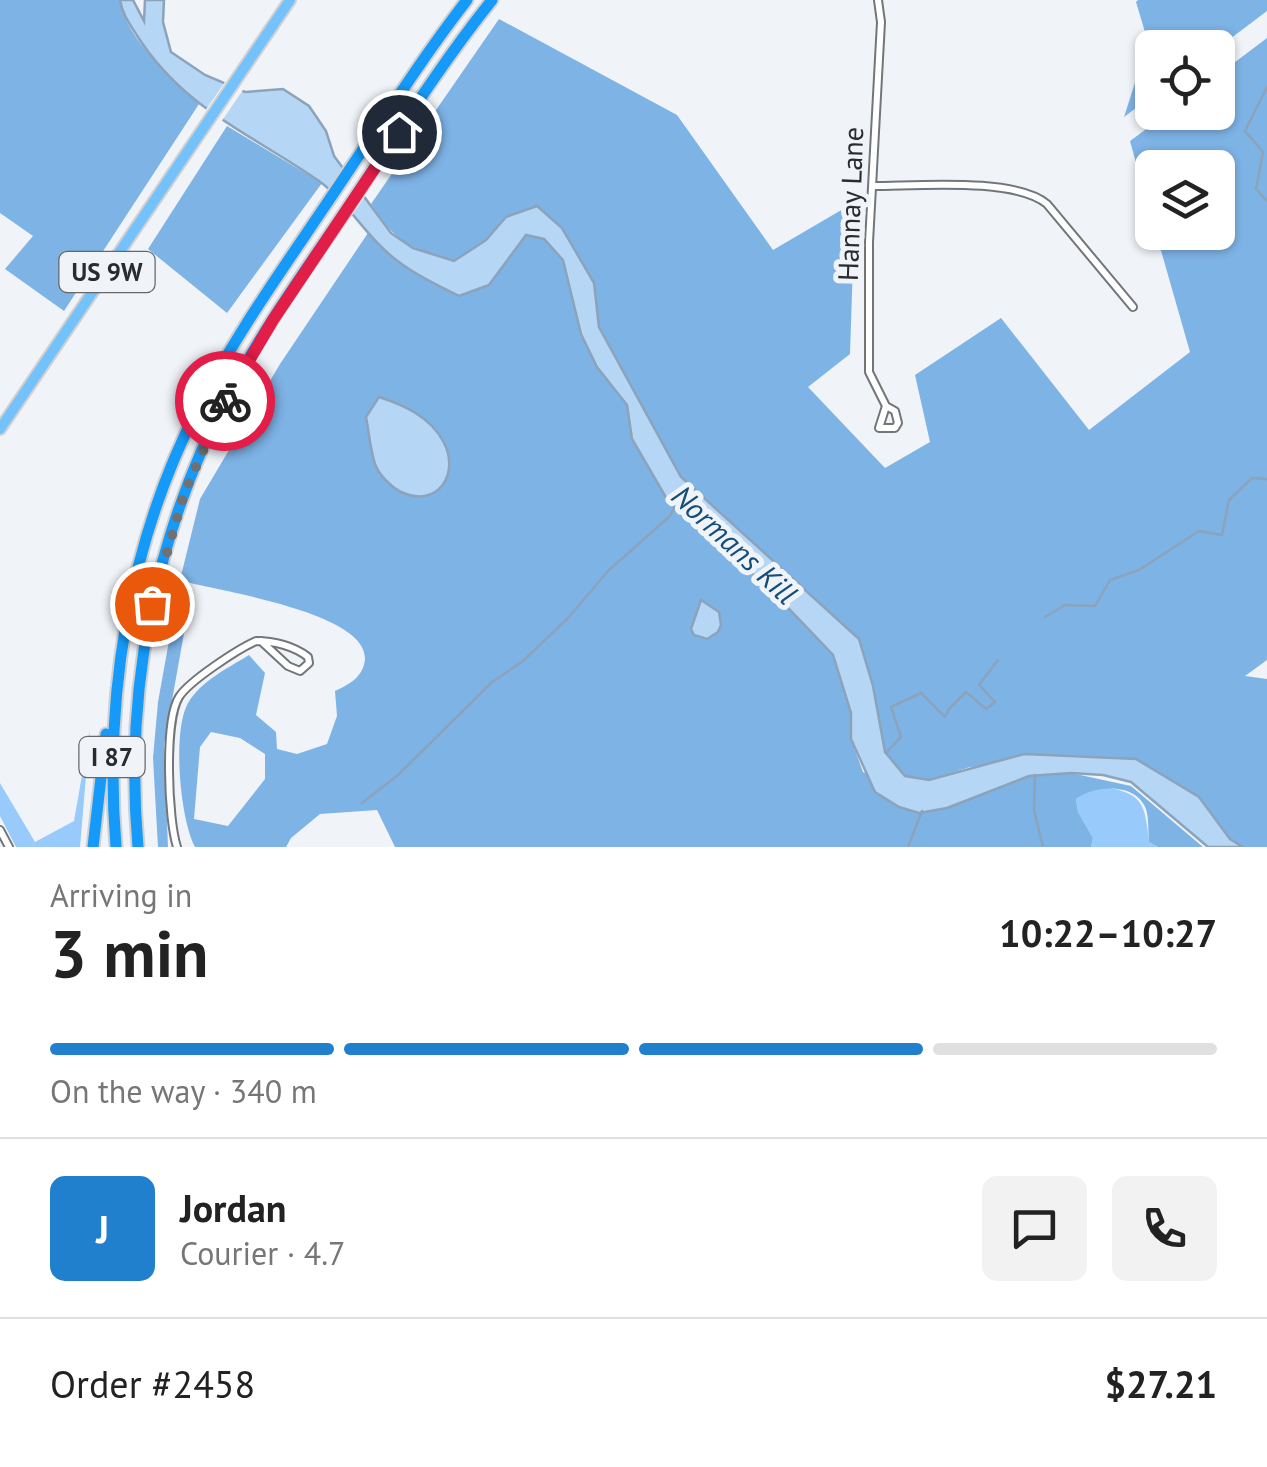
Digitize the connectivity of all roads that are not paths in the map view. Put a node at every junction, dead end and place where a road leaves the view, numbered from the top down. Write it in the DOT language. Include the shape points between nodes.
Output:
graph roads {
  1 [pos="290,0"];
  2 [pos="467,0"];
  3 [pos="492,0"];
  4 [pos="878,0"];
  5 [pos="872,186"];
  6 [pos="1134,307"];
  7 [pos="886,406"];
  8 [pos="0,429"];
  9 [pos="261,641"];
  10 [pos="118,667"];
  11 [pos="0,830"];
  12 [pos="9,847"];
  13 [pos="92,847"];
  14 [pos="116,847"];
  15 [pos="138,847"];
  16 [pos="176,847"];
  1 -- 8 [label="main road, US 9W"];
  2 -- 10 [label="highway, I 87" via="221,366 178,450 142,550"];
  3 -- 15 [label="highway, I 87" via="247,361 184,494 149,619 137,699"];
  4 -- 5 [label="street, Hannay Lane"];
  5 -- 6 [label="street" via="1000,187 1034,194"];
  5 -- 7 [label="street, Hannay Lane" via="869,372"];
  9 -- 9 [label="street" via="292,669 309,663 301,652"];
  9 -- 16 [label="street" via="189,687 177,702 170,777"];
  10 -- 13 [label="highway"];
  10 -- 14 [label="highway, I 87" via="112,748"];
  11 -- 12 [label="street"];
}
